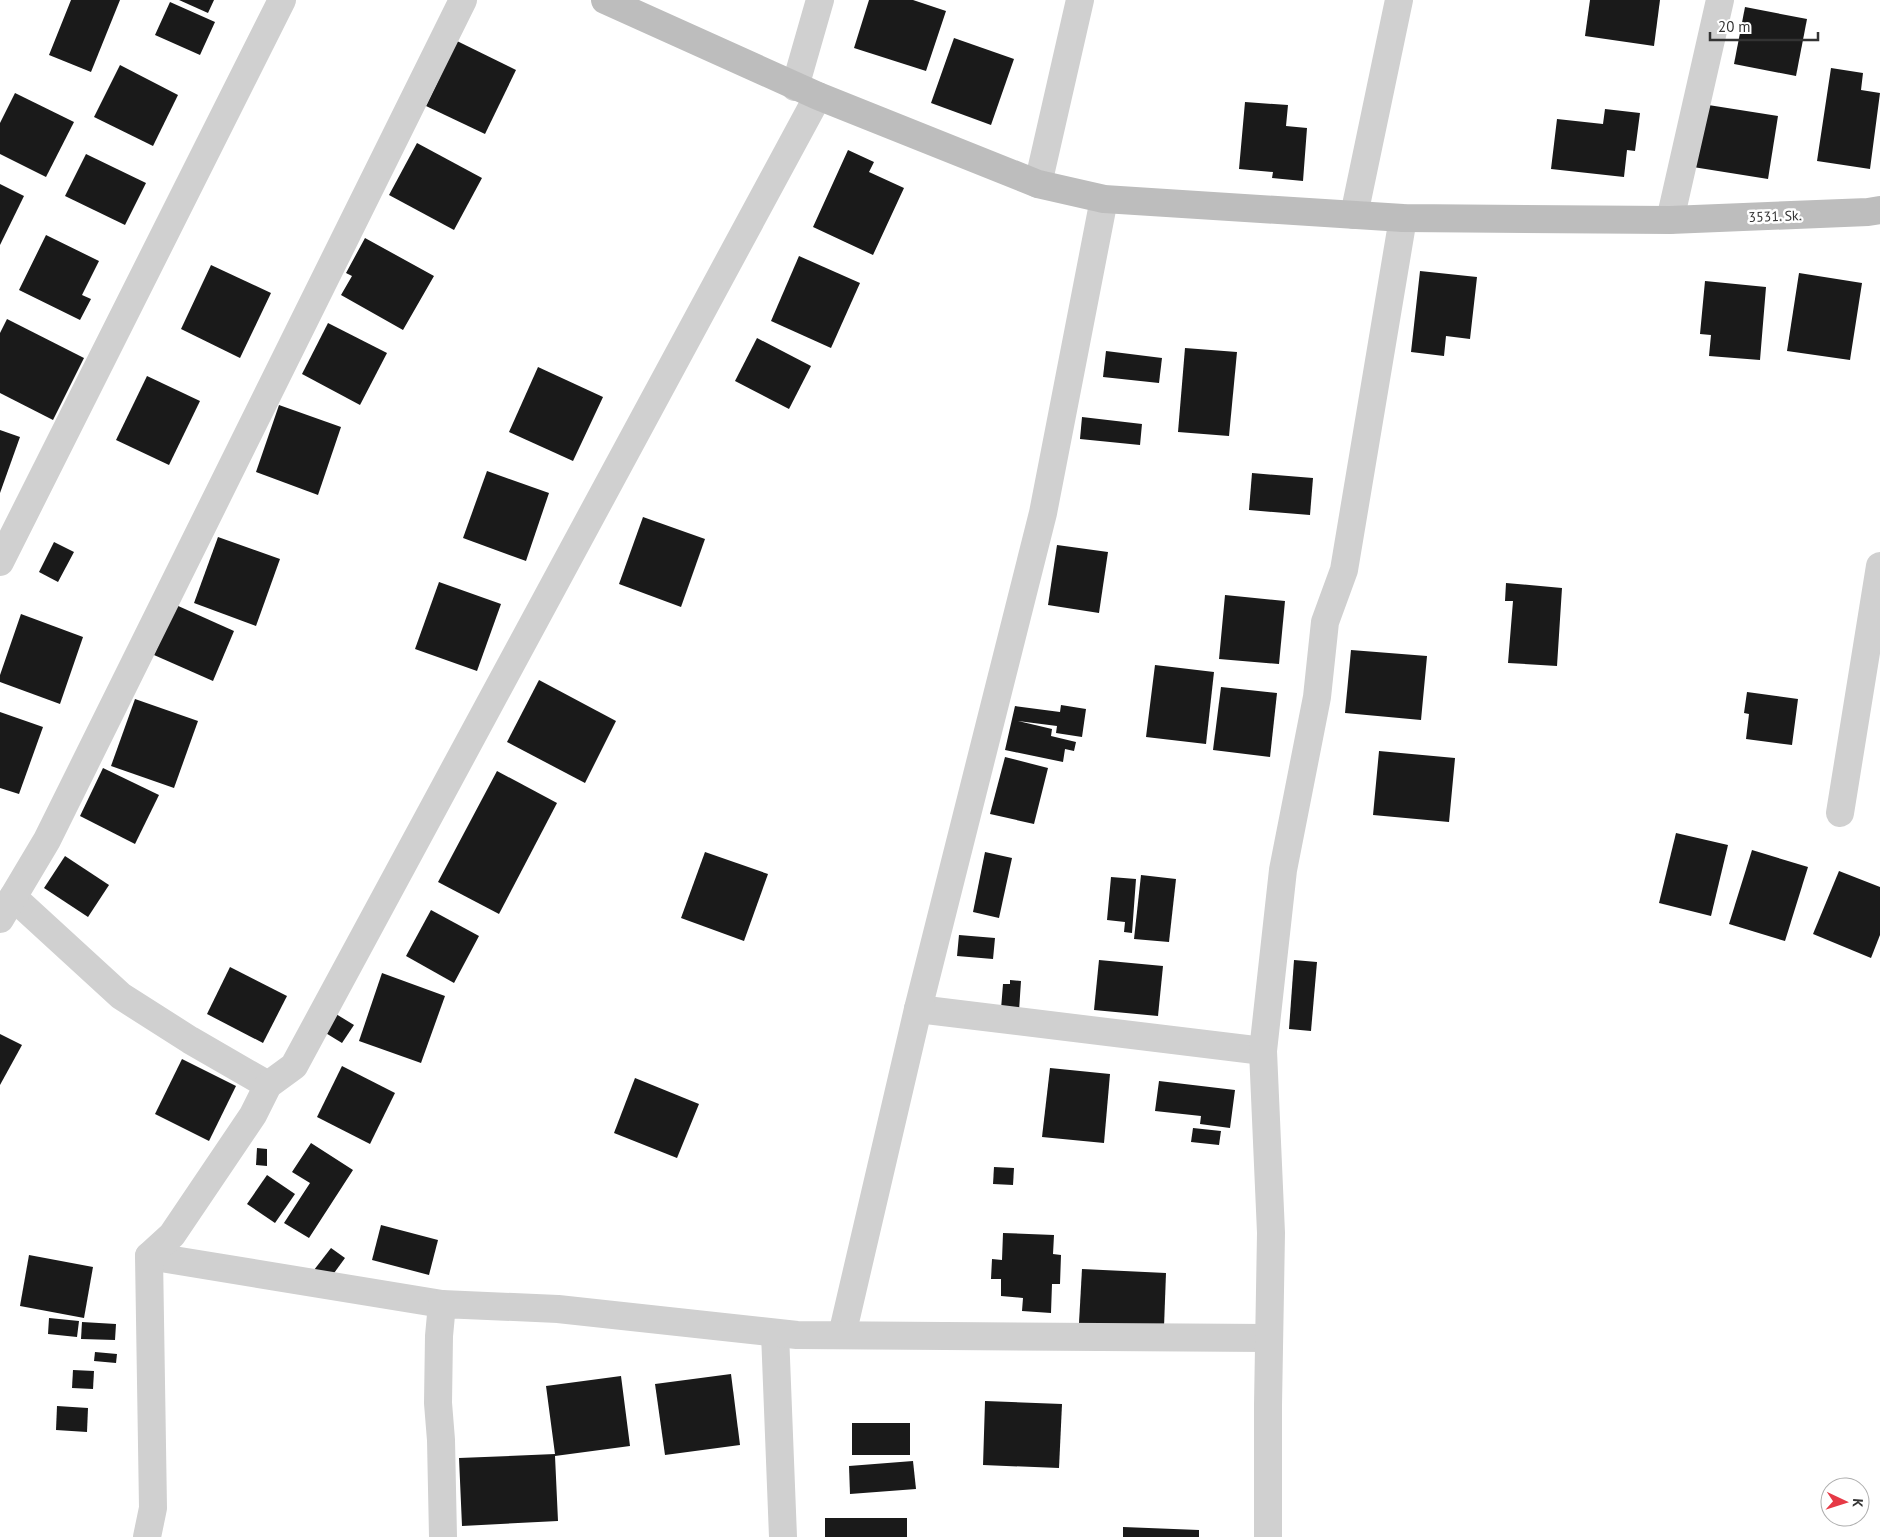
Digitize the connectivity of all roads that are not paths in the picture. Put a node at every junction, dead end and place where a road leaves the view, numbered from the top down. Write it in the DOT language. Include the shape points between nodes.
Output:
graph roads {
  1 [pos="282,0"];
  2 [pos="463,0"];
  3 [pos="606,0"];
  4 [pos="820,0"];
  5 [pos="1080,0"];
  6 [pos="1399,0"];
  7 [pos="1720,0"];
  8 [pos="807,91"];
  9 [pos="1038,184"];
  10 [pos="1104,199"];
  11 [pos="1880,210"];
  12 [pos="1354,215"];
  13 [pos="1403,218"];
  14 [pos="1670,220"];
  15 [pos="0,562"];
  16 [pos="1880,566"];
  17 [pos="1840,813"];
  18 [pos="6,908"];
  19 [pos="918,1009"];
  20 [pos="1263,1051"];
  21 [pos="268,1085"];
  22 [pos="149,1256"];
  23 [pos="442,1304"];
  24 [pos="775,1333"];
  25 [pos="842,1336"];
  26 [pos="1269,1338"];
  27 [pos="147,1537"];
  28 [pos="443,1537"];
  29 [pos="783,1537"];
  30 [pos="1268,1537"];
  1 -- 15 [label="street"];
  2 -- 18 [label="street" via="51,831"];
  3 -- 8 [label="street, 3531. Sk."];
  4 -- 8 [label="street"];
  5 -- 9 [label="street"];
  6 -- 12 [label="street"];
  7 -- 14 [label="street"];
  8 -- 9 [label="street, 3531. Sk."];
  8 -- 21 [label="street" via="294,1066"];
  9 -- 10 [label="street, 3531. Sk."];
  10 -- 12 [label="street, 3531. Sk."];
  10 -- 19 [label="street" via="1043,512"];
  11 -- 14 [label="street, 3531. Sk."];
  12 -- 13 [label="street, 3531. Sk."];
  13 -- 14 [label="street, 3531. Sk."];
  13 -- 20 [label="street" via="1344,570 1325,622 1317,697 1284,870"];
  16 -- 17 [label="street"];
  18 -- 21 [label="street" via="121,996"];
  19 -- 20 [label="street"];
  19 -- 25 [label="street"];
  20 -- 26 [label="street" via="1271,1233"];
  21 -- 22 [label="street" via="253,1115 172,1235"];
  22 -- 23 [label="street"];
  22 -- 27 [label="street" via="153,1508"];
  23 -- 24 [label="street" via="558,1309"];
  23 -- 28 [label="street" via="438,1403"];
  24 -- 25 [label="street"];
  24 -- 29 [label="street"];
  25 -- 26 [label="street"];
  26 -- 30 [label="street"];
}
